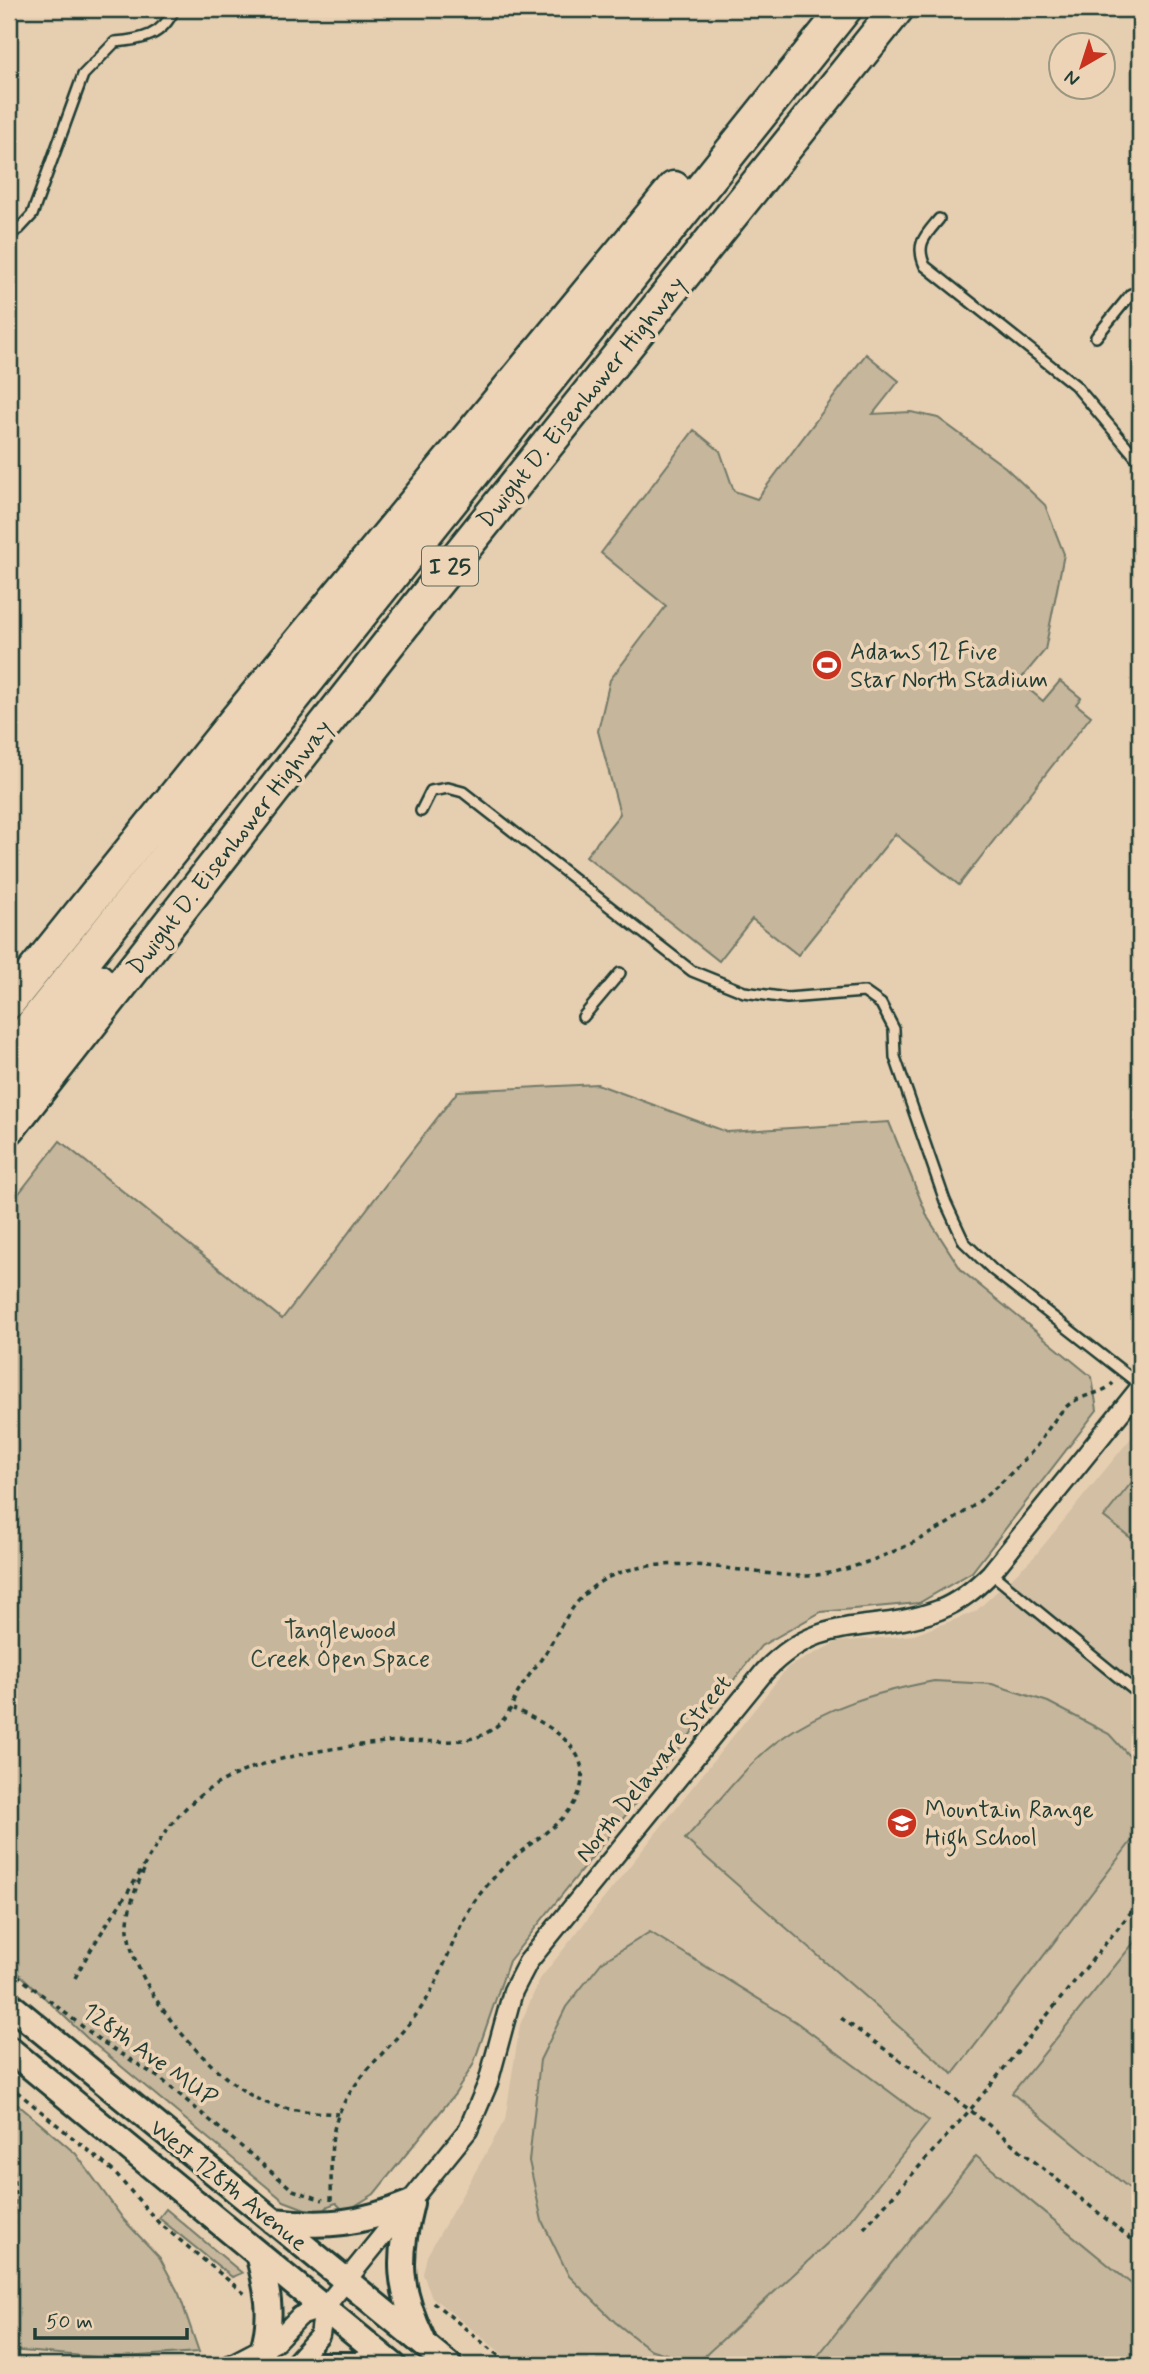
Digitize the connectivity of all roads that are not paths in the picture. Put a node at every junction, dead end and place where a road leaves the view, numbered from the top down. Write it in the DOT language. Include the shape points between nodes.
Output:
graph roads {
  1 [pos="174,9"];
  2 [pos="822,9"];
  3 [pos="845,9"];
  4 [pos="874,9"];
  5 [pos="897,9"];
  6 [pos="939,219"];
  7 [pos="9,234"];
  8 [pos="1131,294"];
  9 [pos="1096,337"];
  10 [pos="1140,462"];
  11 [pos="421,811"];
  12 [pos="620,973"];
  13 [pos="9,1002"];
  14 [pos="583,1017"];
  15 [pos="9,1054"];
  16 [pos="9,1091"];
  17 [pos="9,1128"];
  18 [pos="1140,1387"];
  19 [pos="991,1573"];
  20 [pos="1140,1695"];
  21 [pos="9,2004"];
  22 [pos="9,2049"];
  23 [pos="411,2203"];
  24 [pos="273,2221"];
  25 [pos="258,2254"];
  26 [pos="346,2281"];
  27 [pos="324,2308"];
  28 [pos="426,2346"];
  29 [pos="263,2349"];
  30 [pos="230,2365"];
  31 [pos="293,2365"];
  32 [pos="317,2365"];
  33 [pos="360,2365"];
  34 [pos="393,2365"];
  35 [pos="449,2365"];
  1 -- 7 [label="lane" via="168,22 145,39 115,42 83,75 32,215"];
  2 -- 13 [label="highway, I 25"];
  3 -- 15 [label="highway"];
  4 -- 16 [label="highway"];
  5 -- 17 [label="highway, Dwight D. Eisenhower Highway / I 25" via="433,587"];
  6 -- 10 [label="lane" via="921,240 919,253 925,266 1075,385"];
  8 -- 9 [label="lane"];
  11 -- 18 [label="lane" via="431,791 463,792 692,971 744,992 787,998 864,992 881,1004 894,1029 895,1057 945,1201 964,1242"];
  12 -- 14 [label="lane"];
  18 -- 19 [label="street, North Delaware Street"];
  19 -- 20 [label="lane"];
  19 -- 23 [label="street, North Delaware Street" via="966,1595 940,1609 837,1627 808,1637 765,1671 528,1962 513,1990 476,2114 460,2143"];
  21 -- 24 [label="main road, West 128th Avenue"];
  22 -- 25 [label="main road, West 128th Avenue"];
  23 -- 24 [label="main road" via="346,2224"];
  23 -- 26 [label="street, North Delaware Street"];
  23 -- 28 [label="main road" via="402,2238 401,2271 406,2302"];
  24 -- 26 [label="main road, West 128th Avenue"];
  25 -- 27 [label="main road, West 128th Avenue"];
  25 -- 29 [label="main road" via="270,2307"];
  26 -- 27 [label="street, North Delaware Street"];
  26 -- 28 [label="main road, West 128th Avenue"];
  27 -- 29 [label="street, North Delaware Street" via="300,2316"];
  27 -- 31 [label="street, North Delaware Street" via="320,2336"];
  27 -- 34 [label="main road, West 128th Avenue"];
  28 -- 35 [label="main road, West 128th Avenue"];
  29 -- 30 [label="street, North Delaware Street"];
  32 -- 33 [label="main road"];
}
